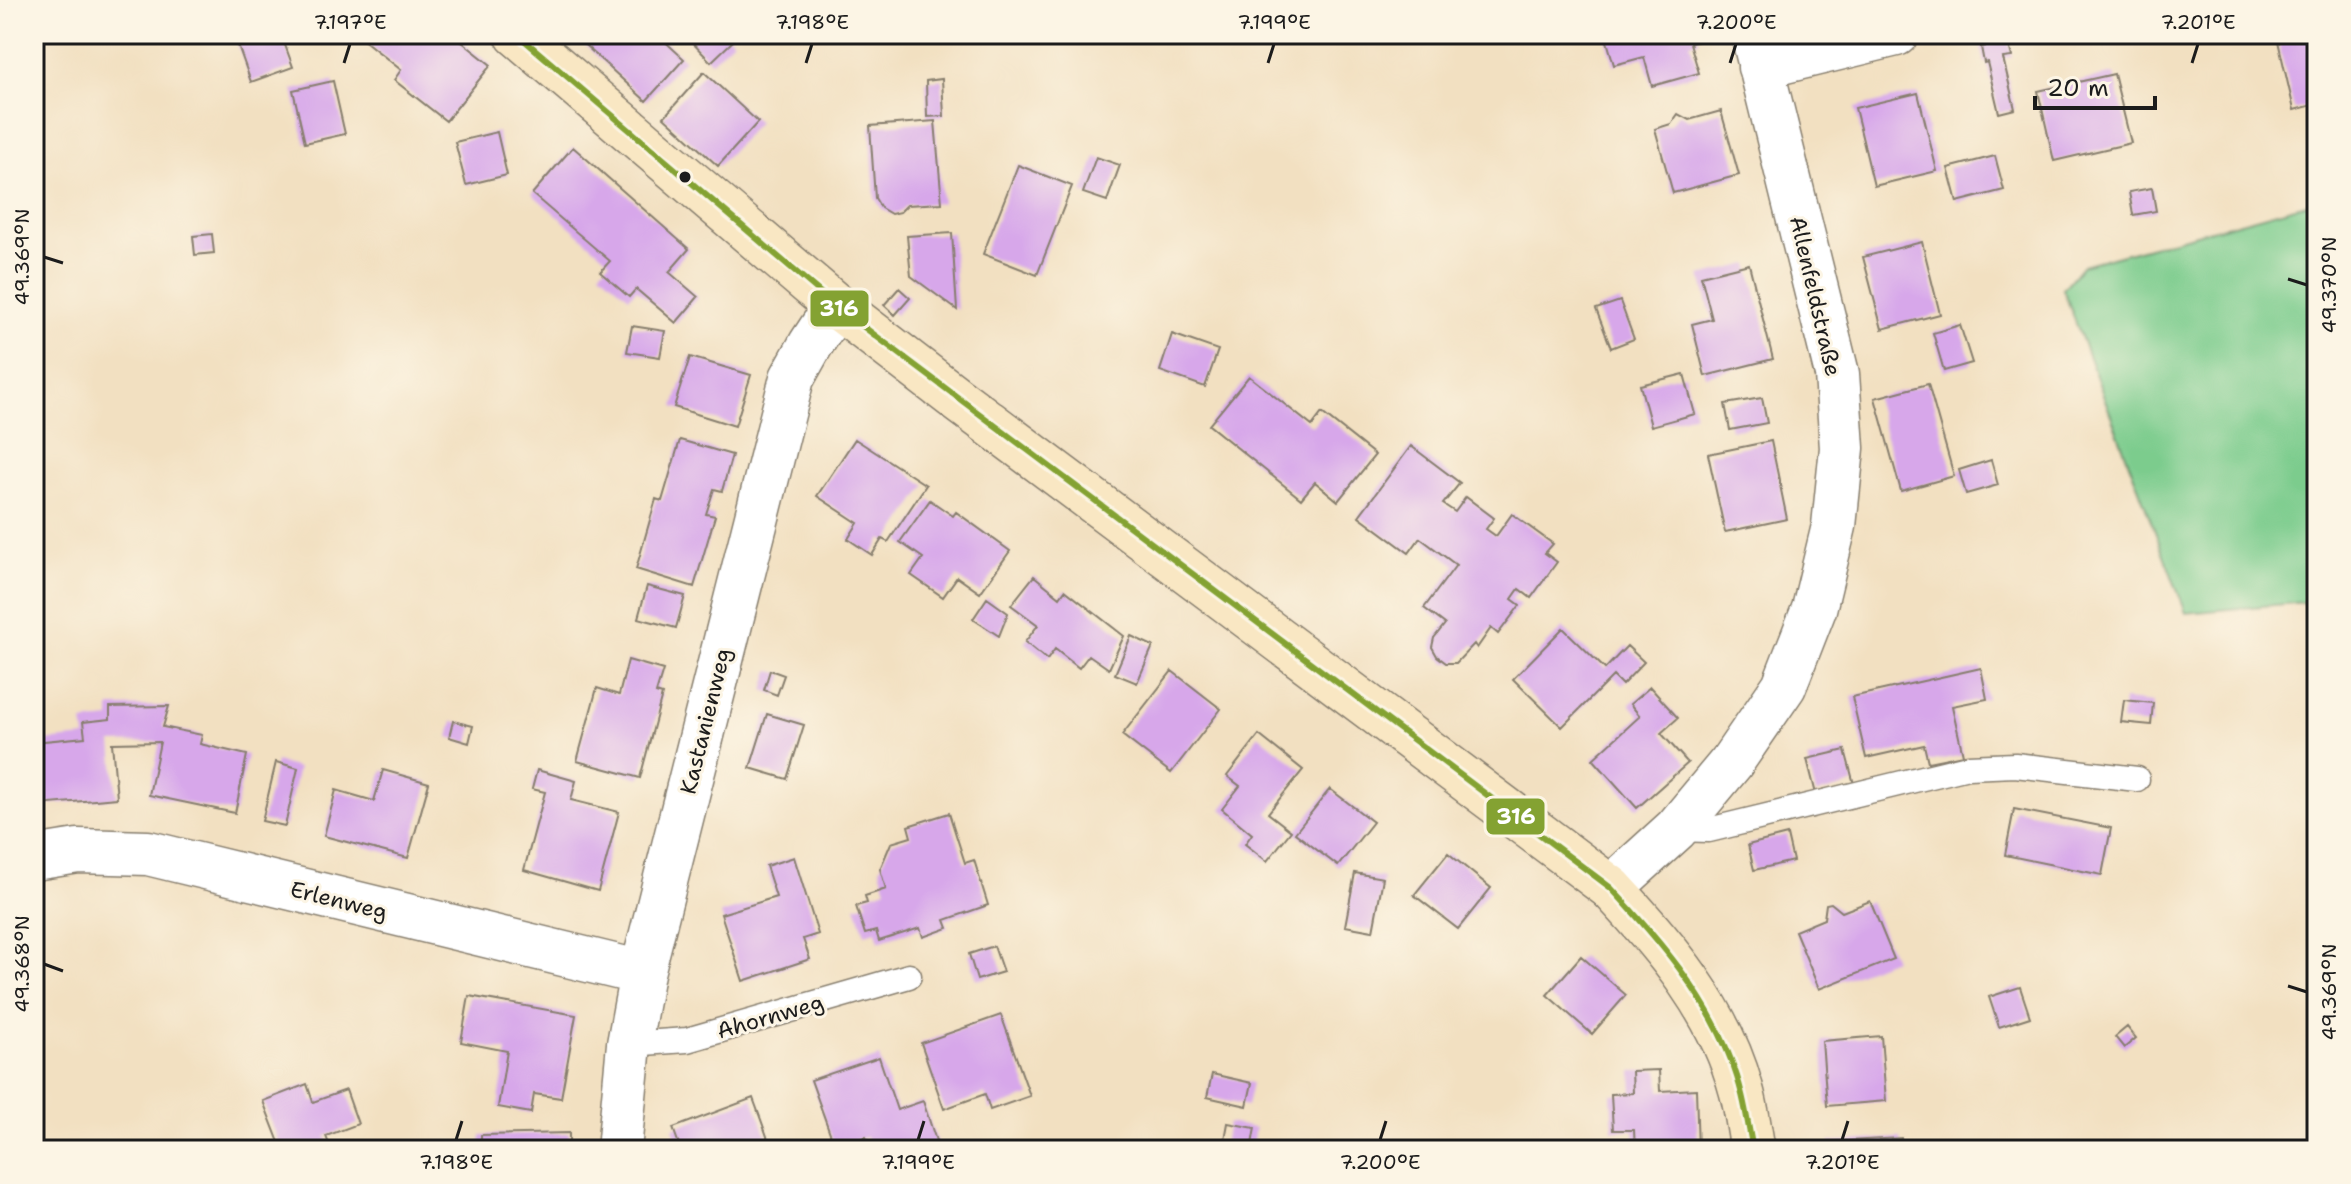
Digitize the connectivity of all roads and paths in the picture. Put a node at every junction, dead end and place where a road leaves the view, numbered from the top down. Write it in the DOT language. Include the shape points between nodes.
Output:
graph roads {
  1 [pos="517,34"];
  2 [pos="1896,34"];
  3 [pos="1756,50"];
  4 [pos="836,306"];
  5 [pos="2137,779"];
  6 [pos="1676,829"];
  7 [pos="34,858"];
  8 [pos="1611,888"];
  9 [pos="642,973"];
  10 [pos="909,976"];
  11 [pos="629,1044"];
  12 [pos="619,1150"];
  13 [pos="1753,1150"];
  1 -- 4 [label="street"];
  2 -- 3 [label="street, Allenfeldstraße"];
  3 -- 6 [label="street, Allenfeldstraße" via="1837,374 1842,448 1834,526 1814,609 1784,686 1731,763"];
  4 -- 8 [label="street"];
  4 -- 9 [label="street, Kastanienweg" via="792,378"];
  5 -- 6 [label="lane" via="2015,765 1968,767 1709,830"];
  6 -- 8 [label="street, Allenfeldstraße"];
  7 -- 9 [label="street, Erlenweg" via="78,851 148,853"];
  8 -- 13 [label="street" via="1660,940 1711,1014 1741,1088"];
  9 -- 11 [label="street, Kastanienweg"];
  10 -- 11 [label="lane, Ahornweg" via="687,1040"];
  11 -- 12 [label="street, Kastanienweg"];
}
